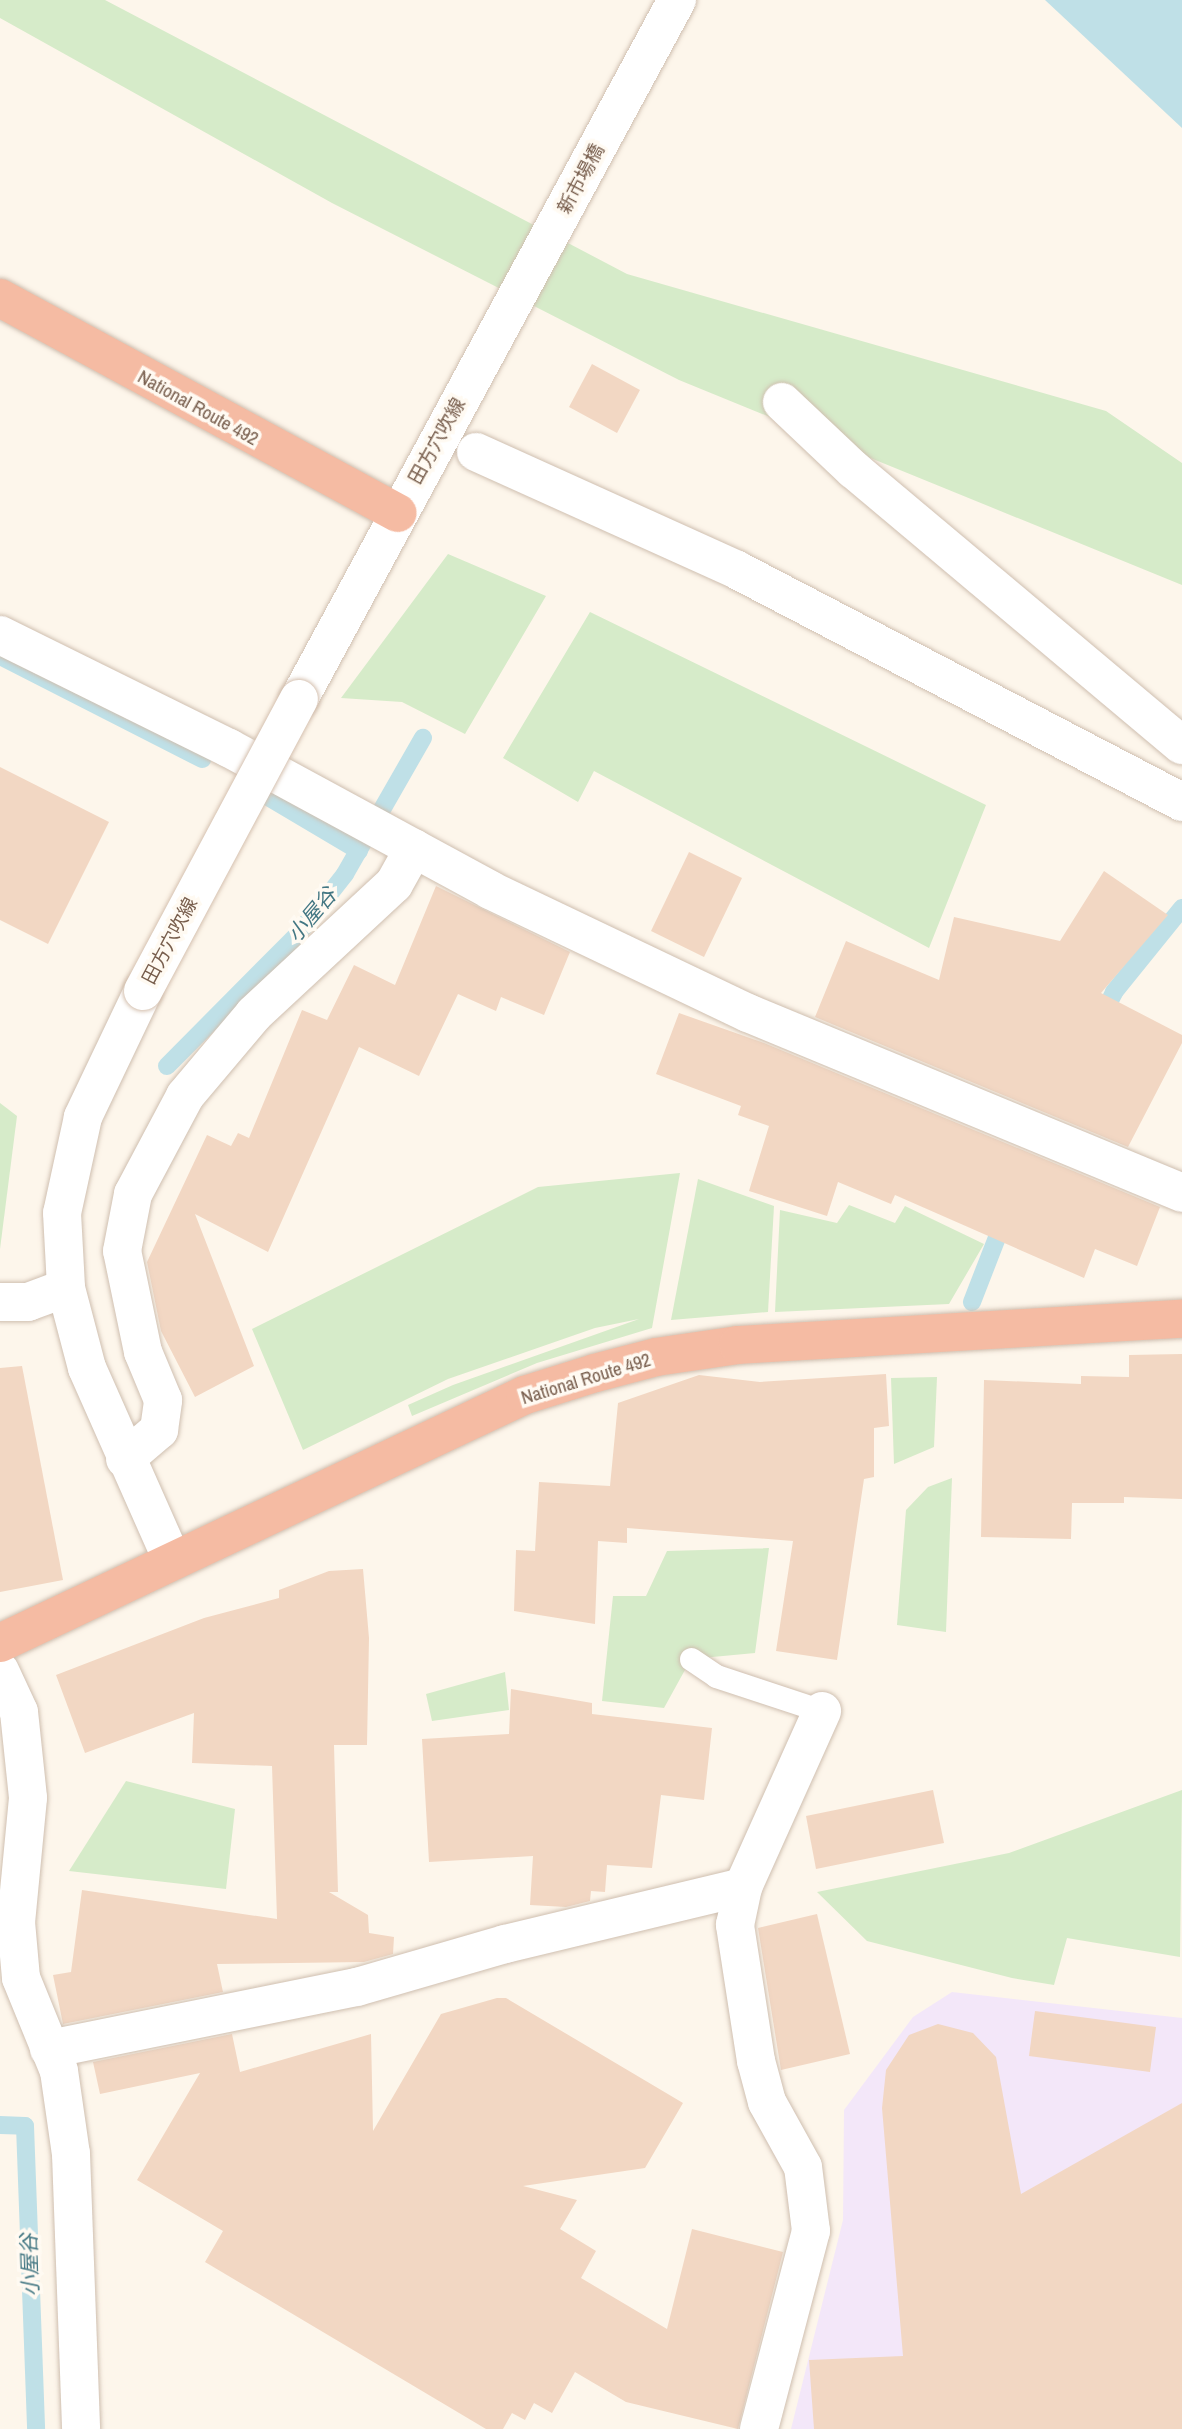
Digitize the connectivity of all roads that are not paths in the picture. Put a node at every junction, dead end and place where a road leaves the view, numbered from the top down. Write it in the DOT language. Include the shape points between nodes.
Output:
graph roads {
  1 [pos="677,0"];
  2 [pos="0,298"];
  3 [pos="484,358"];
  4 [pos="782,401"];
  5 [pos="476,452"];
  6 [pos="398,513"];
  7 [pos="0,635"];
  8 [pos="1182,745"];
  9 [pos="1182,802"];
  10 [pos="408,845"];
  11 [pos="1182,1193"];
  12 [pos="66,1288"];
  13 [pos="0,1302"];
  14 [pos="1182,1319"];
  15 [pos="125,1459"];
  16 [pos="172,1560"];
  17 [pos="0,1643"];
  18 [pos="691,1659"];
  19 [pos="0,1671"];
  20 [pos="822,1711"];
  21 [pos="743,1887"];
  22 [pos="9,1943"];
  23 [pos="49,2049"];
  24 [pos="82,2429"];
  25 [pos="759,2429"];
  1 -- 3 [label="street, 新市場橋"];
  2 -- 6 [label="highway, National Route 492"];
  3 -- 6 [label="street, 田方穴吹線"];
  4 -- 8 [label="street" via="853,470"];
  5 -- 9 [label="street" via="737,570"];
  6 -- 12 [label="street, 田方穴吹線, bridge" via="143,991 83,1117 62,1213"];
  7 -- 10 [label="street" via="229,748"];
  10 -- 11 [label="street" via="490,890 748,1013"];
  10 -- 15 [label="street" via="394,884 254,1014 185,1096 133,1194 122,1251 143,1352 163,1400 159,1430"];
  12 -- 13 [label="street" via="28,1303"];
  12 -- 15 [label="street, 田方穴吹線" via="87,1368"];
  14 -- 16 [label="highway, National Route 492" via="738,1345 656,1357 525,1395"];
  15 -- 16 [label="street, 田方穴吹線"];
  16 -- 17 [label="highway, National Route 492"];
  18 -- 20 [label="lane" via="716,1676"];
  19 -- 22 [label="street" via="19,1712 28,1798 16,1922"];
  20 -- 21 [label="street"];
  21 -- 23 [label="street" via="505,1944 357,1987"];
  21 -- 25 [label="street" via="736,1925 747,2021 766,2102 803,2168 811,2231"];
  22 -- 23 [label="street"];
  23 -- 24 [label="street" via="59,2071 71,2154"];
}
